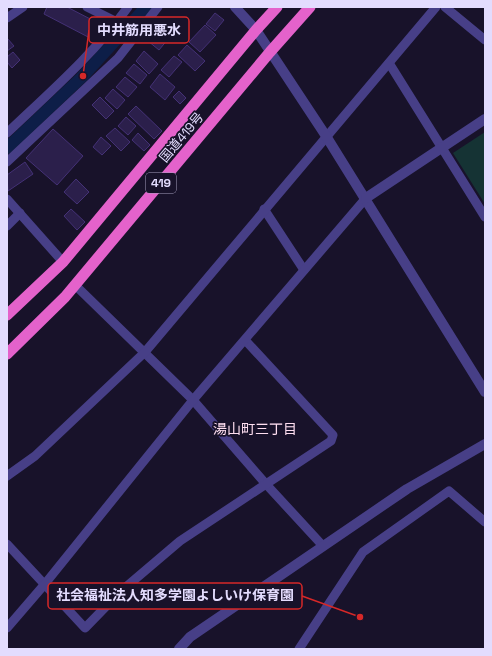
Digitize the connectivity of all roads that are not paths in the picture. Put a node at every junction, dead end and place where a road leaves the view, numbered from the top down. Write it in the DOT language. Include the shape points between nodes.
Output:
graph roads {
  1 [pos="24,7"];
  2 [pos="87,7"];
  3 [pos="128,7"];
  4 [pos="158,7"];
  5 [pos="235,7"];
  6 [pos="276,7"];
  7 [pos="310,7"];
  8 [pos="436,7"];
  9 [pos="445,7"];
  10 [pos="7,18"];
  11 [pos="117,22"];
  12 [pos="256,30"];
  13 [pos="485,39"];
  14 [pos="270,52"];
  15 [pos="389,63"];
  16 [pos="485,119"];
  17 [pos="7,133"];
  18 [pos="326,136"];
  19 [pos="442,147"];
  20 [pos="7,162"];
  21 [pos="366,198"];
  22 [pos="7,199"];
  23 [pos="264,209"];
  24 [pos="20,213"];
  25 [pos="485,217"];
  26 [pos="7,226"];
  27 [pos="63,262"];
  28 [pos="304,270"];
  29 [pos="75,285"];
  30 [pos="7,316"];
  31 [pos="245,340"];
  32 [pos="145,352"];
  33 [pos="7,354"];
  34 [pos="485,392"];
  35 [pos="193,400"];
  36 [pos="485,444"];
  37 [pos="7,476"];
  38 [pos="265,484"];
  39 [pos="485,522"];
  40 [pos="7,544"];
  41 [pos="323,546"];
  42 [pos="44,585"];
  43 [pos="7,628"];
  44 [pos="179,649"];
  45 [pos="299,649"];
  1 -- 10 [label="street"];
  2 -- 11 [label="street"];
  3 -- 11 [label="street"];
  4 -- 20 [label="street" via="118,58"];
  5 -- 12 [label="street"];
  6 -- 12 [label="highway, 国道419号 / 419"];
  7 -- 14 [label="highway, 国道419号 / 419"];
  8 -- 15 [label="street"];
  9 -- 13 [label="street"];
  11 -- 17 [label="street" via="85,58"];
  12 -- 14 [label="street"];
  12 -- 27 [label="highway, 国道419号 / 419"];
  14 -- 18 [label="street"];
  14 -- 29 [label="highway, 国道419号 / 419"];
  15 -- 18 [label="street"];
  15 -- 19 [label="street"];
  16 -- 19 [label="street"];
  18 -- 21 [label="street"];
  18 -- 23 [label="street"];
  19 -- 21 [label="street"];
  19 -- 25 [label="street"];
  21 -- 28 [label="street"];
  21 -- 34 [label="street"];
  22 -- 24 [label="street"];
  23 -- 28 [label="street"];
  23 -- 32 [label="street"];
  24 -- 26 [label="street"];
  24 -- 27 [label="street"];
  27 -- 30 [label="highway, 国道419号 / 419"];
  28 -- 31 [label="street"];
  29 -- 32 [label="street"];
  29 -- 33 [label="highway, 国道419号 / 419"];
  31 -- 35 [label="street"];
  31 -- 38 [label="street" via="333,435 331,441"];
  32 -- 35 [label="street"];
  32 -- 37 [label="street" via="35,456"];
  35 -- 38 [label="street"];
  35 -- 42 [label="street"];
  36 -- 41 [label="street" via="407,489"];
  38 -- 41 [label="street"];
  38 -- 42 [label="street" via="180,541 120,592 85,628"];
  39 -- 45 [label="street" via="449,491 363,552"];
  40 -- 42 [label="street"];
  41 -- 44 [label="street" via="190,637"];
  42 -- 43 [label="street"];
}
